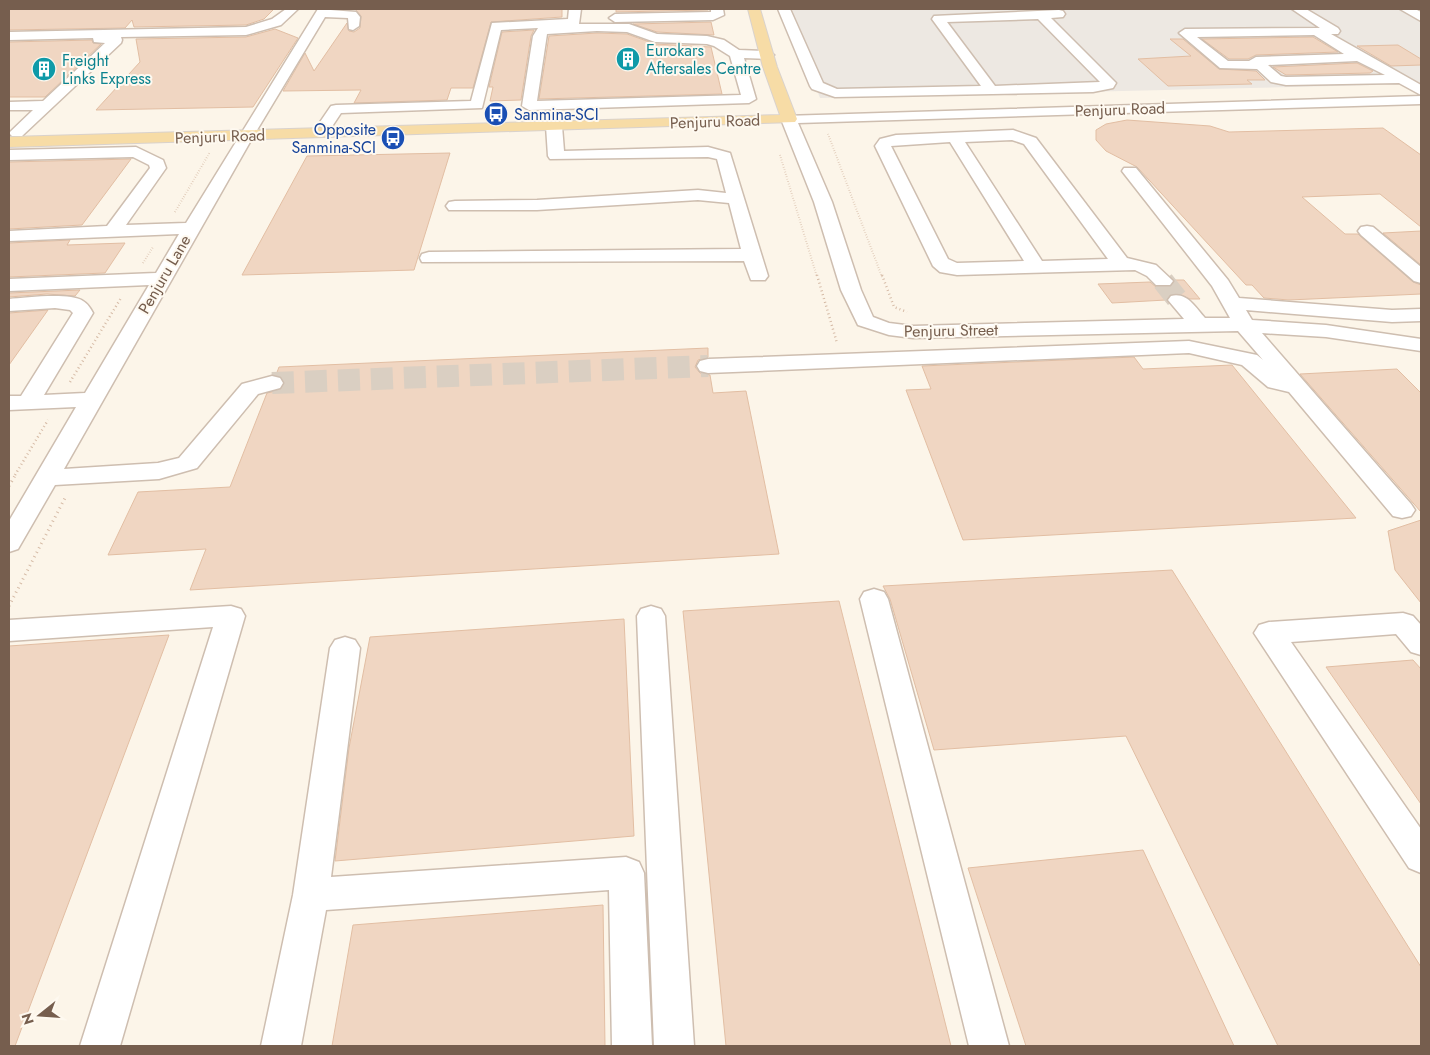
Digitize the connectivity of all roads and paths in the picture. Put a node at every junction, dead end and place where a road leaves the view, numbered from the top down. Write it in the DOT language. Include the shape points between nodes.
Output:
graph roads {
  1 [pos="292,9"];
  2 [pos="575,9"];
  3 [pos="717,9"];
  4 [pos="754,9"];
  5 [pos="784,9"];
  6 [pos="1056,9"];
  7 [pos="1298,9"];
  8 [pos="1406,9"];
  9 [pos="322,11"];
  10 [pos="344,11"];
  11 [pos="602,16"];
  12 [pos="1042,16"];
  13 [pos="1421,17"];
  14 [pos="353,26"];
  15 [pos="9,36"];
  16 [pos="9,41"];
  17 [pos="736,54"];
  18 [pos="767,55"];
  19 [pos="1359,57"];
  20 [pos="1259,65"];
  21 [pos="1398,76"];
  22 [pos="990,90"];
  23 [pos="1421,91"];
  24 [pos="1421,95"];
  25 [pos="1421,100"];
  26 [pos="47,105"];
  27 [pos="9,106"];
  28 [pos="787,116"];
  29 [pos="326,125"];
  30 [pos="554,126"];
  31 [pos="248,131"];
  32 [pos="832,132"];
  33 [pos="11,136"];
  34 [pos="954,137"];
  35 [pos="210,146"];
  36 [pos="9,155"];
  37 [pos="1130,171"];
  38 [pos="736,199"];
  39 [pos="455,206"];
  40 [pos="191,228"];
  41 [pos="165,229"];
  42 [pos="113,231"];
  43 [pos="1367,231"];
  44 [pos="9,236"];
  45 [pos="752,255"];
  46 [pos="429,258"];
  47 [pos="1122,264"];
  48 [pos="1037,267"];
  49 [pos="758,276"];
  50 [pos="1421,277"];
  51 [pos="161,279"];
  52 [pos="132,280"];
  53 [pos="1163,281"];
  54 [pos="9,284"];
  55 [pos="1178,300"];
  56 [pos="1232,303"];
  57 [pos="9,305"];
  58 [pos="912,313"];
  59 [pos="1421,315"];
  60 [pos="1200,325"];
  61 [pos="1234,325"];
  62 [pos="1421,345"];
  63 [pos="708,366"];
  64 [pos="272,383"];
  65 [pos="1298,387"];
  66 [pos="18,402"];
  67 [pos="87,408"];
  68 [pos="54,410"];
  69 [pos="9,420"];
  70 [pos="77,476"];
  71 [pos="46,478"];
  72 [pos="9,486"];
  73 [pos="1402,510"];
  74 [pos="9,542"];
  75 [pos="874,599"];
  76 [pos="9,606"];
  77 [pos="651,616"];
  78 [pos="9,630"];
  79 [pos="1421,644"];
  80 [pos="345,648"];
  81 [pos="1421,857"];
  82 [pos="312,895"];
  83 [pos="100,1046"];
  84 [pos="281,1046"];
  85 [pos="632,1046"];
  86 [pos="674,1046"];
  87 [pos="989,1046"];
  1 -- 15 [label="street" via="275,24 246,30"];
  2 -- 29 [label="street" via="574,22 571,23 496,26 477,104 336,108"];
  3 -- 11 [label="street" via="718,15 713,16"];
  4 -- 18 [label="main road"];
  5 -- 22 [label="street" via="817,86 824,90 846,94"];
  6 -- 12 [label="street" via="1060,13 1058,15"];
  7 -- 21 [label="street" via="1389,64"];
  8 -- 13 [label="street"];
  9 -- 10 [label="street"];
  9 -- 31 [label="street, Penjuru Lane"];
  10 -- 14 [label="street" via="354,17"];
  12 -- 22 [label="street" via="938,19"];
  12 -- 22 [label="street" via="1108,85 1101,88"];
  16 -- 26 [label="street" via="116,40"];
  17 -- 17 [label="street" via="712,41 655,38 628,28 543,30 539,36 529,106 749,99"];
  17 -- 18 [label="street"];
  18 -- 28 [label="main road"];
  19 -- 20 [label="street" via="1256,61"];
  19 -- 20 [label="street" via="1324,34 1312,30 1185,33 1225,65"];
  19 -- 21 [label="street"];
  20 -- 21 [label="street" via="1276,79 1286,81"];
  21 -- 23 [label="street"];
  24 -- 28 [label="street, Penjuru Road"];
  25 -- 28 [label="street, Penjuru Road"];
  26 -- 27 [label="street"];
  26 -- 33 [label="street"];
  28 -- 29 [label="main road, Penjuru Road"];
  28 -- 30 [label="main road, Penjuru Road"];
  28 -- 60 [label="street, Penjuru Street" via="823,202 851,290 865,321 894,331 913,332"];
  29 -- 31 [label="main road, Penjuru Road"];
  30 -- 31 [label="main road, Penjuru Road"];
  30 -- 38 [label="street" via="556,156 708,152 724,156"];
  31 -- 33 [label="main road, Penjuru Road"];
  31 -- 40 [label="street, Penjuru Lane"];
  32 -- 58 [label="path" via="828,134 829,141 894,306"];
  34 -- 47 [label="street" via="1013,135 1030,141"];
  34 -- 48 [label="street"];
  34 -- 48 [label="street" via="896,140 886,142 884,146 940,262 957,270"];
  35 -- 41 [label="path" via="209,154"];
  36 -- 42 [label="street" via="136,152 157,164 158,168"];
  37 -- 56 [label="street" via="1221,284"];
  38 -- 39 [label="street" via="698,195 537,206"];
  38 -- 45 [label="street"];
  40 -- 41 [label="street"];
  40 -- 51 [label="street, Penjuru Lane"];
  41 -- 42 [label="street"];
  41 -- 52 [label="path"];
  42 -- 44 [label="street"];
  43 -- 50 [label="street"];
  45 -- 46 [label="street"];
  45 -- 49 [label="street"];
  47 -- 48 [label="street"];
  47 -- 53 [label="street" via="1148,266"];
  51 -- 52 [label="street"];
  51 -- 67 [label="street, Penjuru Lane"];
  52 -- 54 [label="street"];
  52 -- 68 [label="path"];
  55 -- 60 [label="street"];
  56 -- 59 [label="lane" via="1392,316"];
  56 -- 61 [label="street"];
  57 -- 66 [label="street" via="56,302 76,305 83,313"];
  60 -- 61 [label="street, Penjuru Street"];
  61 -- 62 [label="street" via="1326,331"];
  61 -- 65 [label="street"];
  63 -- 65 [label="lane" via="1189,347 1249,360 1276,382"];
  64 -- 70 [label="street" via="250,389 188,463 159,471"];
  65 -- 73 [label="street"];
  66 -- 68 [label="street"];
  67 -- 68 [label="street"];
  67 -- 71 [label="street, Penjuru Lane"];
  68 -- 69 [label="street"];
  68 -- 72 [label="path"];
  70 -- 71 [label="street"];
  70 -- 76 [label="path"];
  71 -- 74 [label="street, Penjuru Lane"];
  75 -- 87 [label="street"];
  77 -- 86 [label="street"];
  78 -- 83 [label="street" via="231,616"];
  79 -- 81 [label="street" via="1403,623 1269,632"];
  80 -- 82 [label="street"];
  82 -- 84 [label="street"];
  82 -- 85 [label="street" via="626,872"];
}
